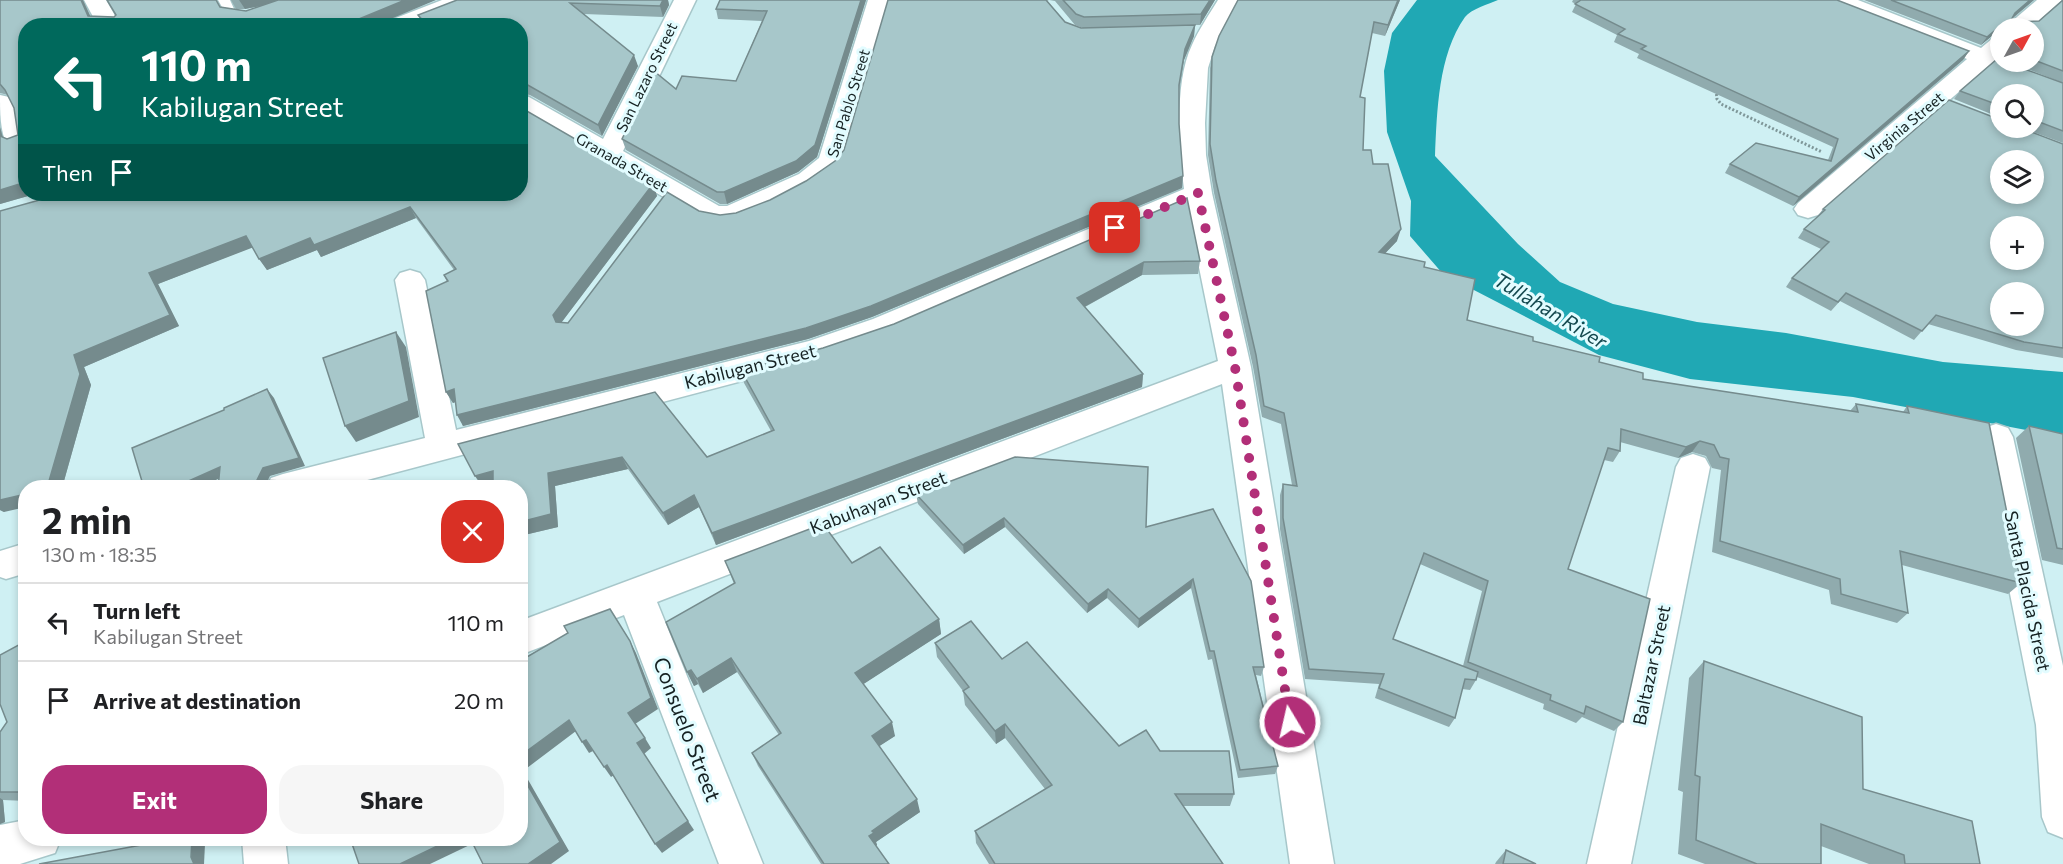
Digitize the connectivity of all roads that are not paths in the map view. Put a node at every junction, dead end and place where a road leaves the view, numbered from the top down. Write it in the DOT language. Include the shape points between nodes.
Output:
graph roads {
  1 [pos="94,0"];
  2 [pos="224,0"];
  3 [pos="462,0"];
  4 [pos="685,0"];
  5 [pos="879,0"];
  6 [pos="1229,0"];
  7 [pos="1838,0"];
  8 [pos="2051,0"];
  9 [pos="263,14"];
  10 [pos="105,18"];
  11 [pos="416,18"];
  12 [pos="2030,18"];
  13 [pos="1990,53"];
  14 [pos="1990,57"];
  15 [pos="0,102"];
  16 [pos="528,107"];
  17 [pos="14,141"];
  18 [pos="608,154"];
  19 [pos="1198,193"];
  20 [pos="1808,208"];
  21 [pos="727,215"];
  22 [pos="410,280"];
  23 [pos="1235,367"];
  24 [pos="1996,437"];
  25 [pos="443,446"];
  26 [pos="1693,467"];
  27 [pos="313,480"];
  28 [pos="635,594"];
  29 [pos="528,635"];
  30 [pos="2063,817"];
  31 [pos="18,843"];
  32 [pos="264,846"];
  33 [pos="0,847"];
  34 [pos="266,864"];
  35 [pos="741,864"];
  36 [pos="1312,864"];
  37 [pos="1609,864"];
  1 -- 10 [label="street"];
  2 -- 9 [label="lane" via="231,14"];
  3 -- 11 [label="street"];
  4 -- 18 [label="street, San Lazaro Street"];
  5 -- 21 [label="street, San Pablo Street" via="831,161 808,180"];
  6 -- 19 [label="street" via="1206,30 1196,68 1193,155"];
  7 -- 13 [label="street"];
  8 -- 12 [label="street"];
  14 -- 20 [label="street, Virginia Street" via="1942,101"];
  15 -- 17 [label="street"];
  16 -- 18 [label="street, Granada Street"];
  18 -- 21 [label="street, Granada Street" via="668,195 713,214"];
  19 -- 23 [label="street"];
  19 -- 25 [label="street, Kabilugan Street" via="884,327 814,351"];
  22 -- 25 [label="street"];
  23 -- 28 [label="street, Kabuhayan Street"];
  23 -- 36 [label="street"];
  24 -- 30 [label="street, Santa Placida Street" via="2056,725"];
  25 -- 27 [label="street, Kabilugan Street"];
  26 -- 37 [label="street, Baltazar Street"];
  28 -- 29 [label="street, Kabuhayan Street"];
  28 -- 35 [label="street, Consuelo Street"];
  31 -- 33 [label="street"];
  32 -- 34 [label="street"];
}
